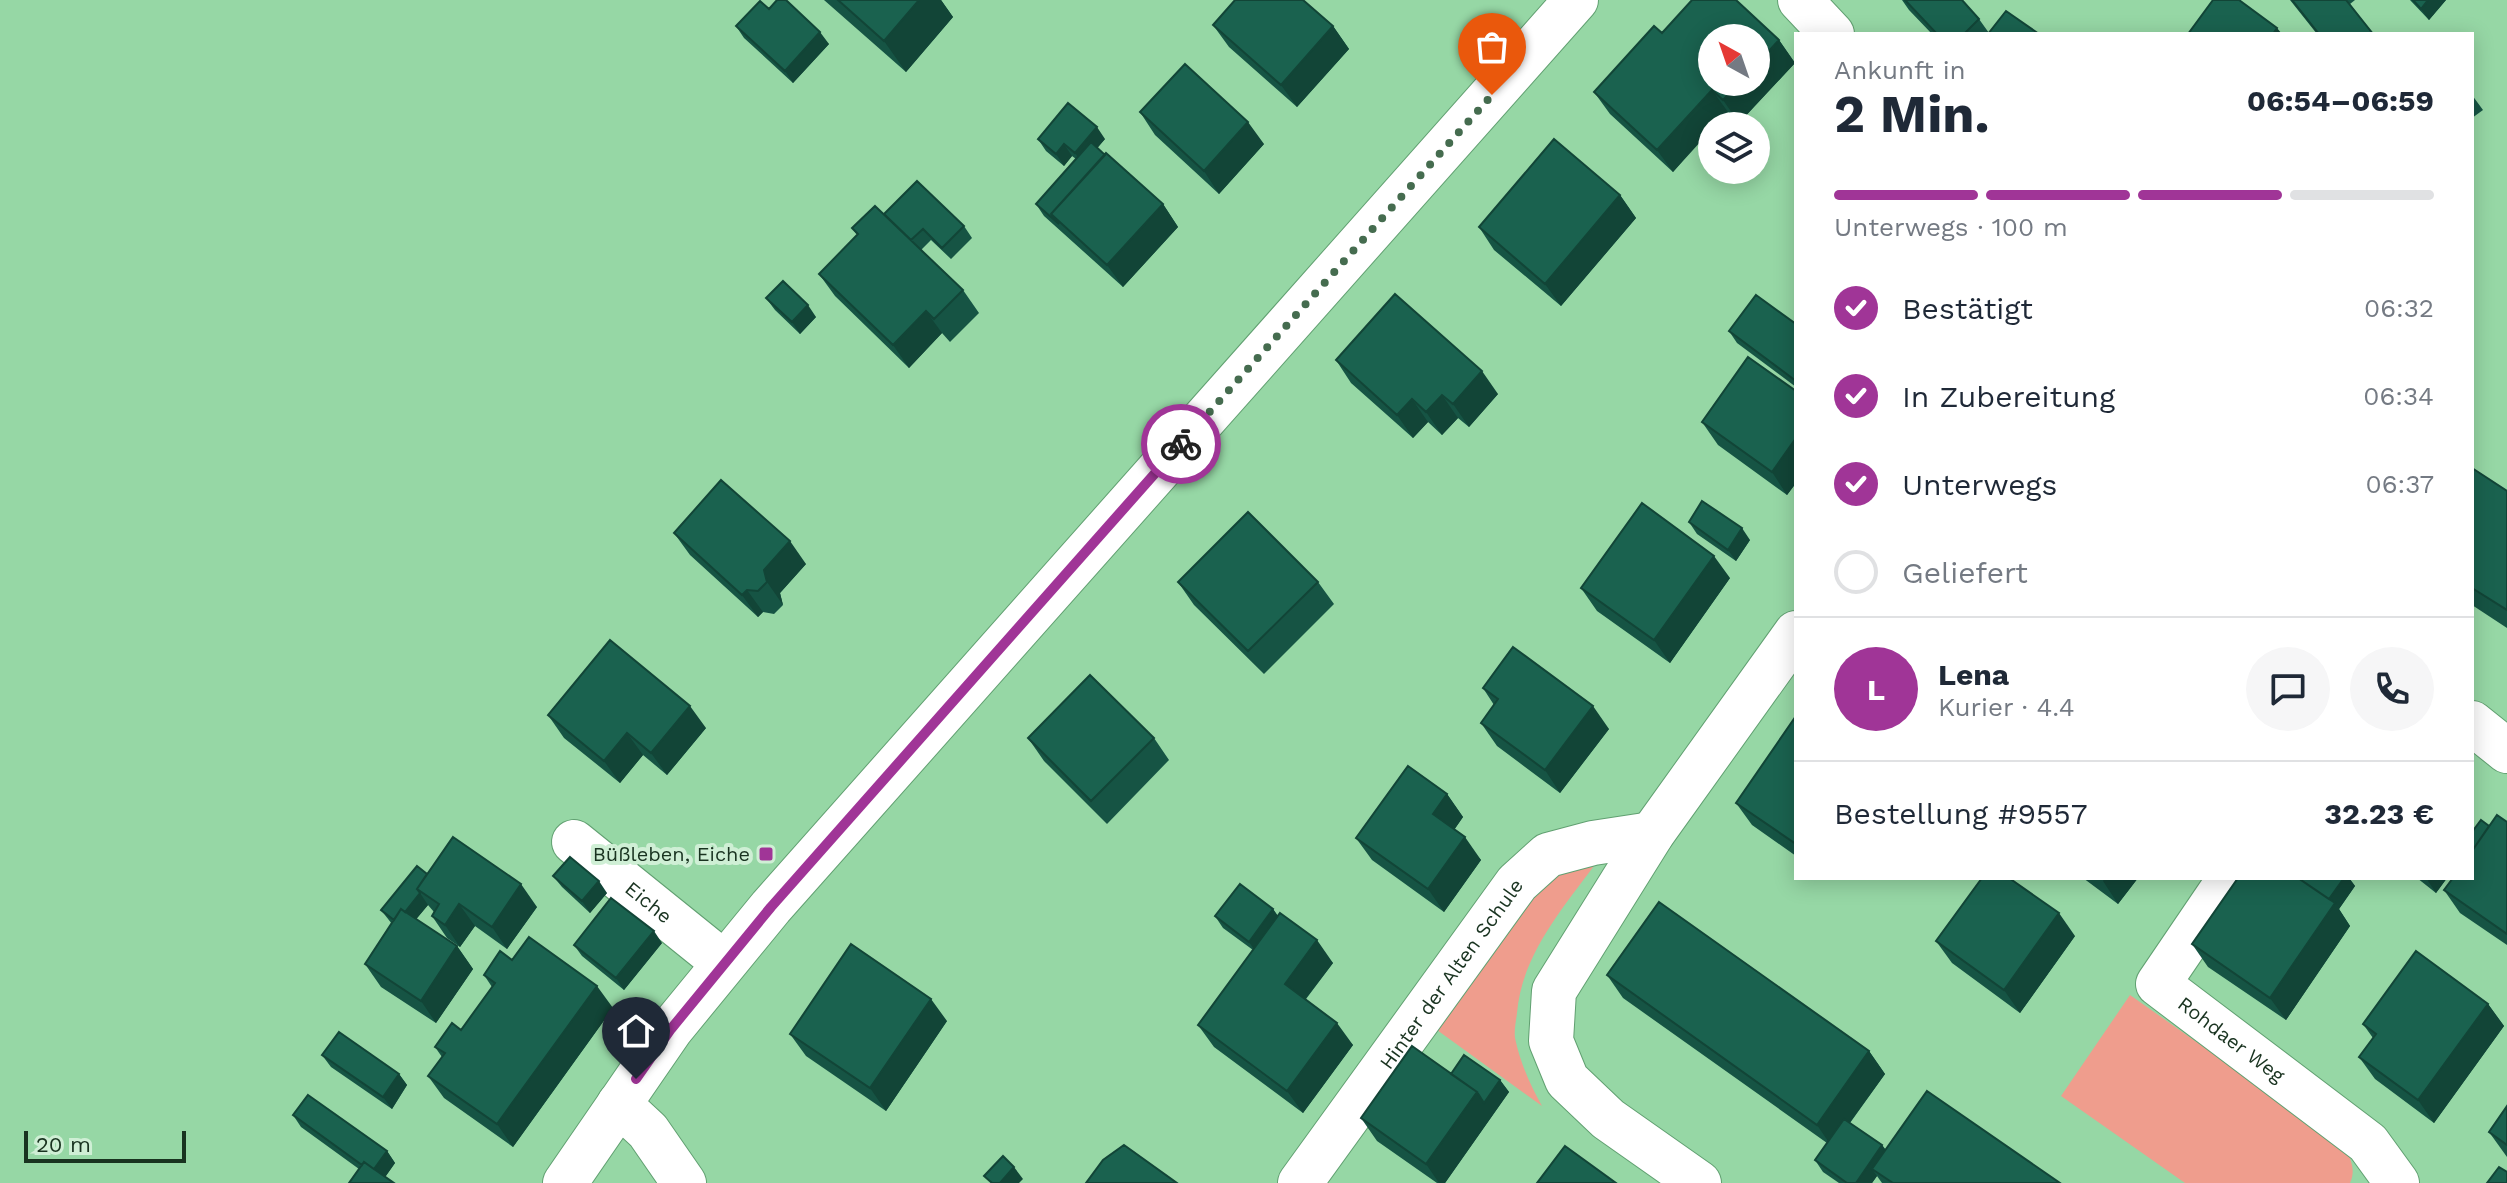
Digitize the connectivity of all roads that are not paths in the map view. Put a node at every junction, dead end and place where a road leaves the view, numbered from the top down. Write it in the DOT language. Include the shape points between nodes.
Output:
graph roads {
  1 [pos="1576,0"];
  2 [pos="1800,0"];
  3 [pos="1830,32"];
  4 [pos="1794,636"];
  5 [pos="2474,725"];
  6 [pos="2507,751"];
  7 [pos="1652,834"];
  8 [pos="574,842"];
  9 [pos="2229,880"];
  10 [pos="724,963"];
  11 [pos="619,1104"];
  12 [pos="565,1183"];
  13 [pos="684,1183"];
  14 [pos="1300,1183"];
  15 [pos="1699,1183"];
  16 [pos="2397,1183"];
  1 -- 10 [label="street"];
  2 -- 3 [label="street"];
  4 -- 7 [label="street"];
  5 -- 6 [label="street"];
  7 -- 14 [label="street, Hinter der Alten Schule" via="1548,855 1517,883"];
  7 -- 15 [label="street" via="1554,991 1551,1041 1567,1080 1608,1119"];
  8 -- 10 [label="street, Eiche"];
  9 -- 16 [label="street, Rohdaer Weg" via="2158,984 2368,1143"];
  10 -- 11 [label="street"];
  11 -- 12 [label="street"];
  11 -- 13 [label="street" via="648,1131"];
}
